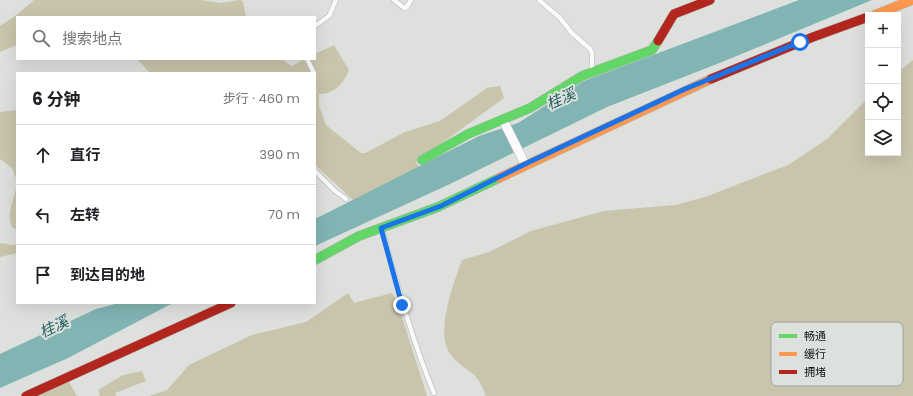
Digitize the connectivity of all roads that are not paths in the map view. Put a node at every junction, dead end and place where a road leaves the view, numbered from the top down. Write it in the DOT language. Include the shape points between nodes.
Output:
graph roads {
  1 [pos="336,0"];
  2 [pos="394,0"];
  3 [pos="411,0"];
  4 [pos="539,0"];
  5 [pos="710,0"];
  6 [pos="912,0"];
  7 [pos="882,12"];
  8 [pos="865,18"];
  9 [pos="316,25"];
  10 [pos="308,60"];
  11 [pos="314,72"];
  12 [pos="592,72"];
  13 [pos="505,123"];
  14 [pos="523,159"];
  15 [pos="422,160"];
  16 [pos="316,172"];
  17 [pos="346,199"];
  18 [pos="381,228"];
  19 [pos="316,259"];
  20 [pos="229,304"];
  21 [pos="434,393"];
  22 [pos="26,396"];
  1 -- 9 [label="lane" via="329,16"];
  2 -- 3 [label="lane" via="404,8"];
  4 -- 12 [label="lane" via="590,49"];
  5 -- 12 [label="street" via="674,14 652,50"];
  6 -- 7 [label="street"];
  8 -- 14 [label="street" via="685,89"];
  10 -- 11 [label="lane"];
  12 -- 13 [label="street" via="574,80"];
  13 -- 14 [label="street"];
  13 -- 15 [label="street" via="468,134"];
  14 -- 18 [label="street" via="441,206"];
  16 -- 17 [label="lane" via="334,191"];
  18 -- 19 [label="street"];
  18 -- 21 [label="lane" via="402,305"];
  20 -- 22 [label="street"];
}
